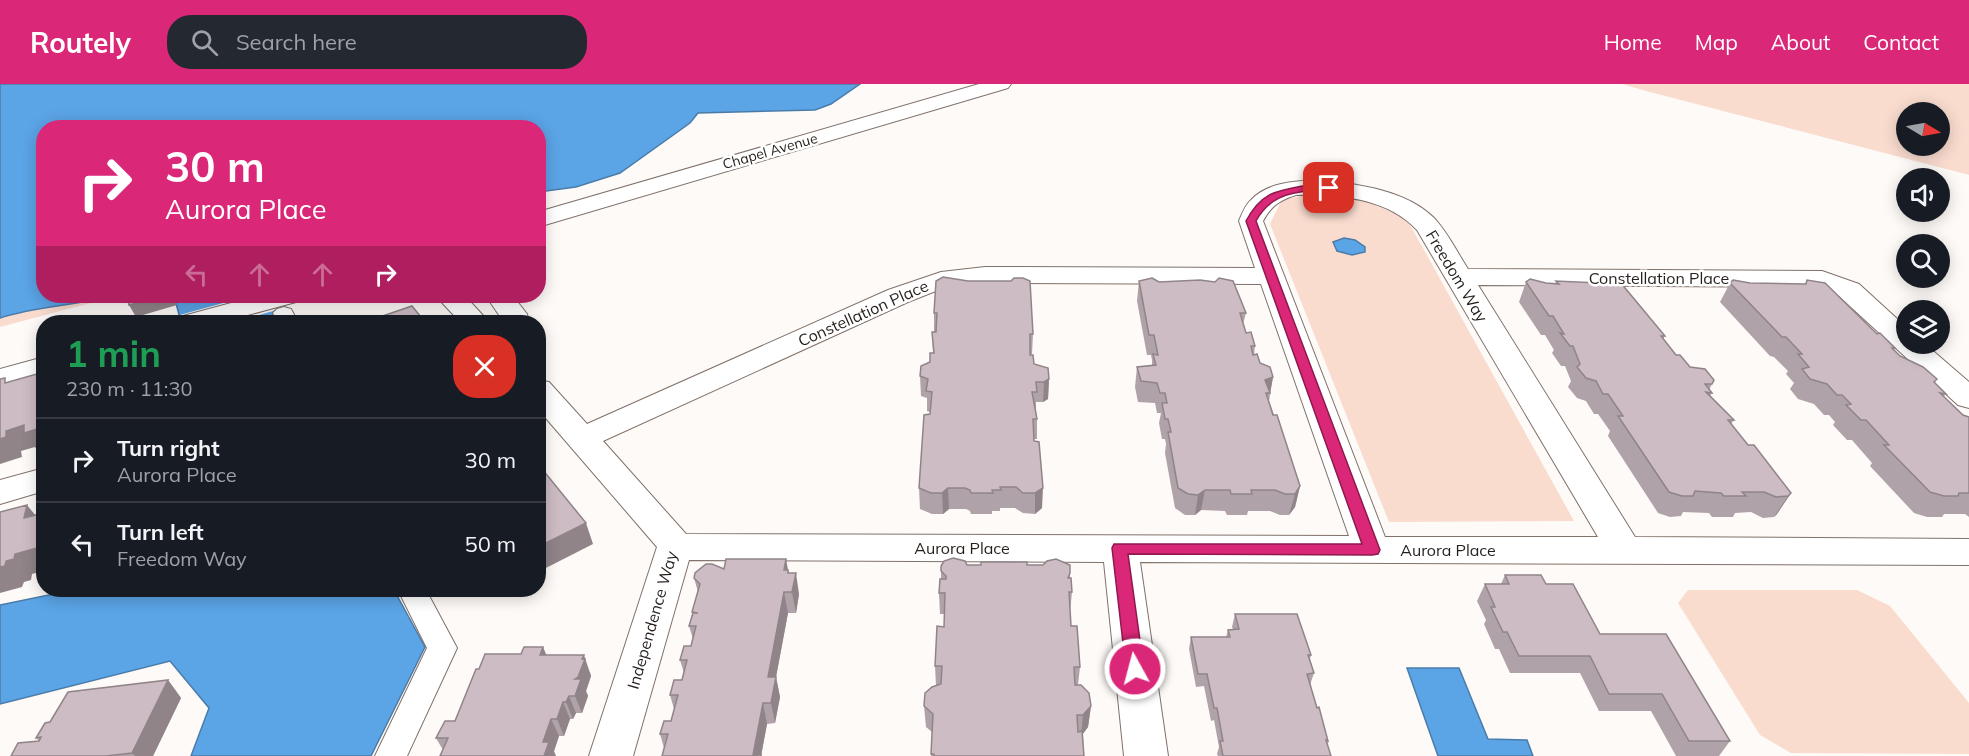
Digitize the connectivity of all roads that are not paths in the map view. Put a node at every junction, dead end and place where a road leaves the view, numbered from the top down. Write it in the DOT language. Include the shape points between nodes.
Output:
graph roads {
  1 [pos="1001,84"];
  2 [pos="546,218"];
  3 [pos="1270,276"];
  4 [pos="1458,277"];
  5 [pos="457,303"];
  6 [pos="285,307"];
  7 [pos="236,315"];
  8 [pos="468,315"];
  9 [pos="1896,333"];
  10 [pos="1919,354"];
  11 [pos="36,368"];
  12 [pos="0,379"];
  13 [pos="546,398"];
  14 [pos="1969,398"];
  15 [pos="583,438"];
  16 [pos="36,481"];
  17 [pos="0,492"];
  18 [pos="675,547"];
  19 [pos="1120,548"];
  20 [pos="1372,550"];
  21 [pos="1624,550"];
  22 [pos="1969,552"];
  23 [pos="416,597"];
  24 [pos="391,756"];
  25 [pos="611,756"];
  26 [pos="1146,756"];
  1 -- 2 [label="street, Chapel Avenue"];
  3 -- 4 [label="street, Freedom Way" via="1251,221 1255,210 1279,194 1318,188 1371,194 1412,212 1432,232"];
  3 -- 15 [label="street, Constellation Place" via="985,275 941,280"];
  3 -- 20 [label="street, Freedom Way"];
  4 -- 9 [label="street, Constellation Place" via="1813,278 1832,282 1855,295"];
  4 -- 21 [label="street, Freedom Way"];
  5 -- 8 [label="street"];
  6 -- 7 [label="street"];
  10 -- 14 [label="street, Constellation Place"];
  11 -- 12 [label="street"];
  13 -- 15 [label="street, Independence Way"];
  15 -- 18 [label="street, Independence Way"];
  16 -- 17 [label="street"];
  18 -- 19 [label="street, Aurora Place"];
  18 -- 25 [label="street, Independence Way"];
  19 -- 20 [label="street, Aurora Place"];
  19 -- 26 [label="street"];
  20 -- 21 [label="street, Aurora Place"];
  21 -- 22 [label="street, Aurora Place"];
  23 -- 24 [label="street" via="442,648"];
}
